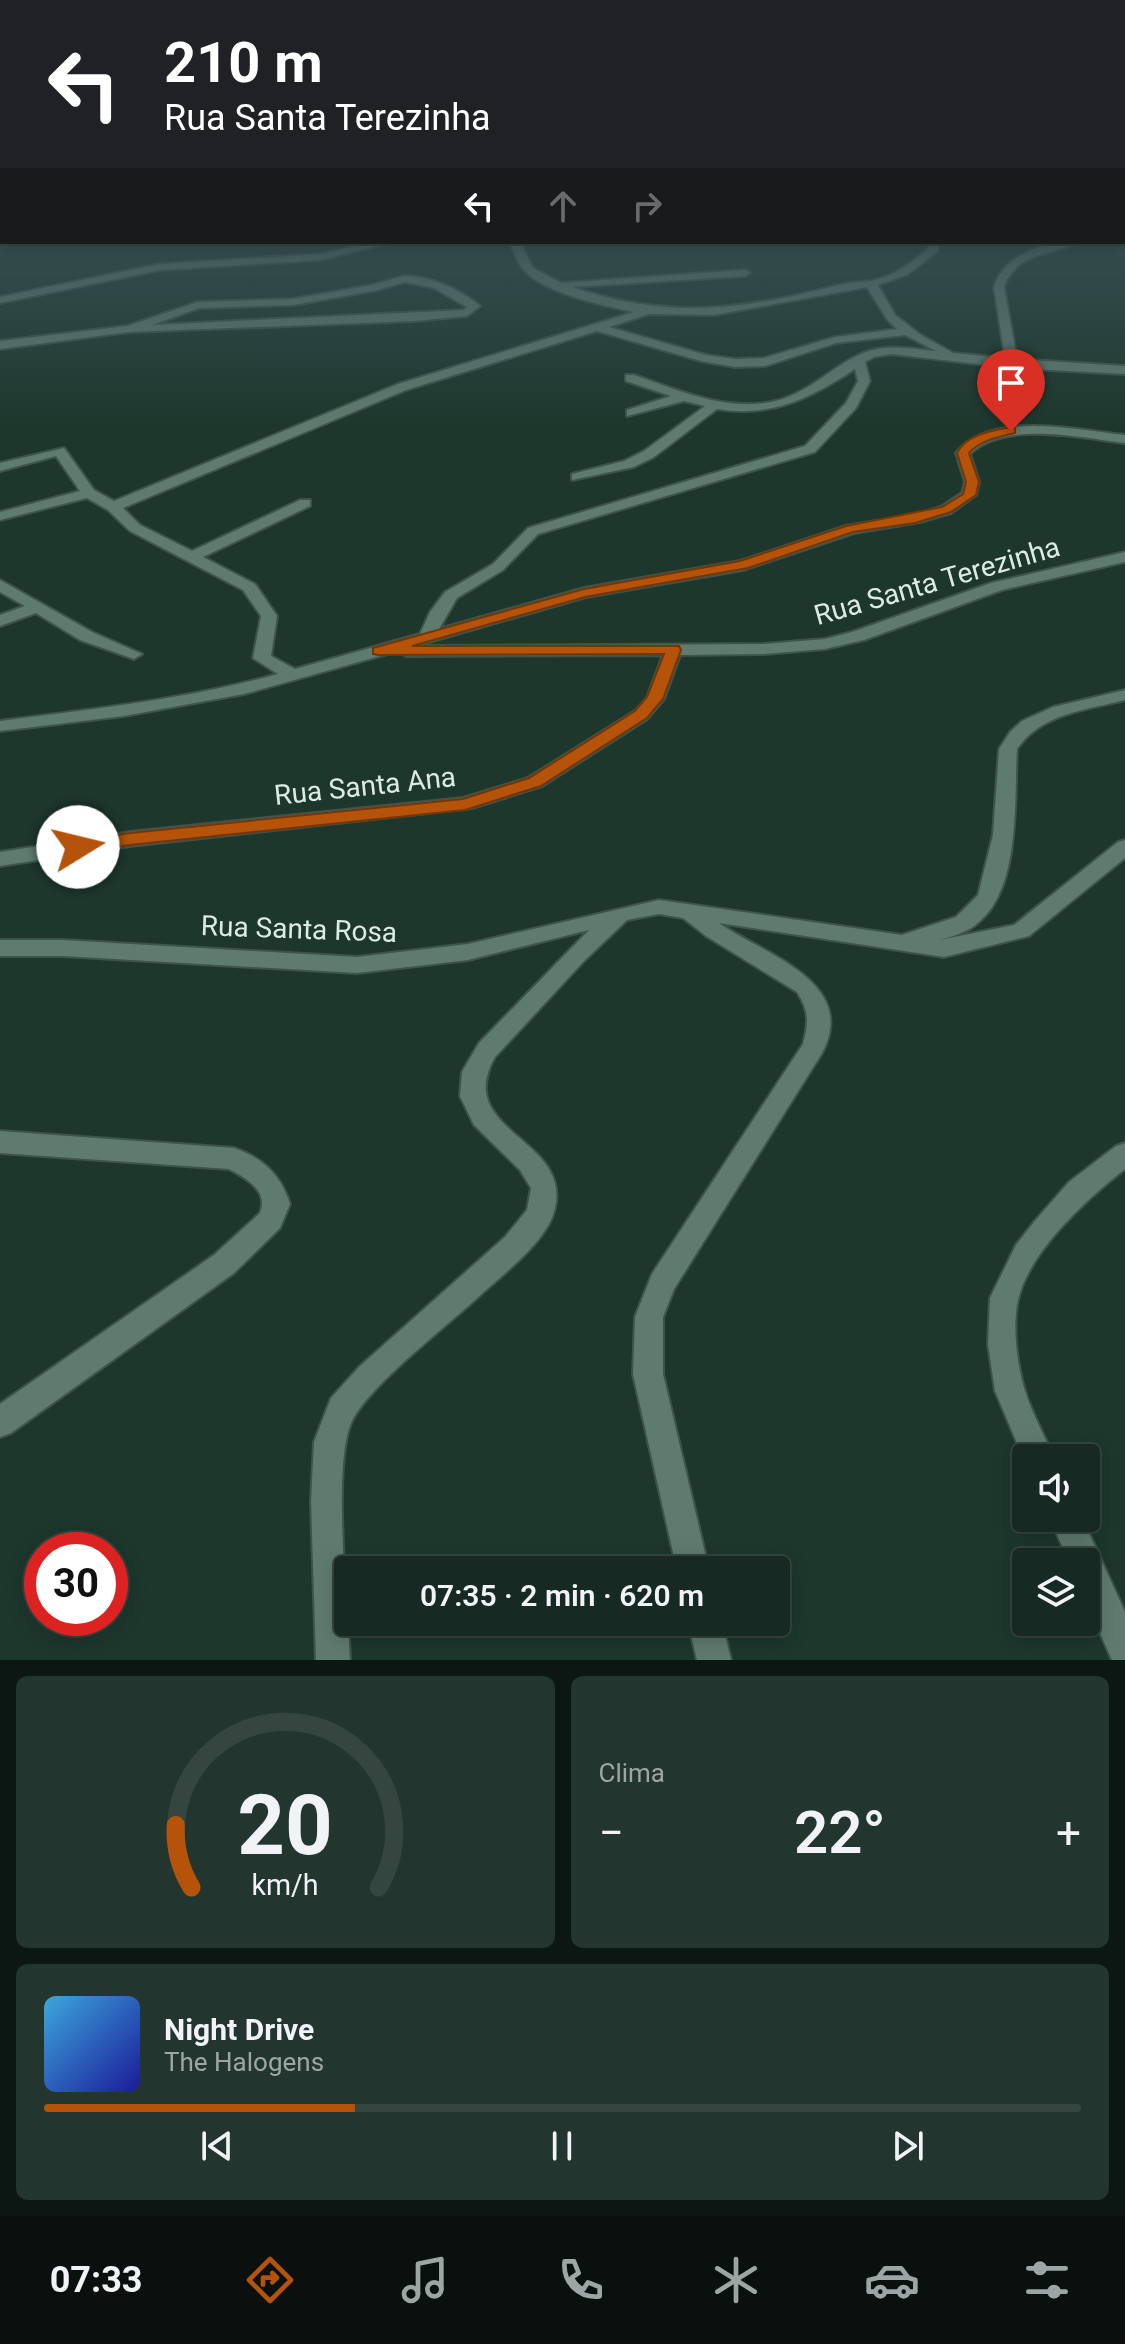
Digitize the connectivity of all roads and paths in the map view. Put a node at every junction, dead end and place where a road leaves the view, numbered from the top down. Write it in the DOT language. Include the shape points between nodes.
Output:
graph roads {
  1 [pos="129,273"];
  2 [pos="531,273"];
  3 [pos="738,273"];
  4 [pos="905,273"];
  5 [pos="1007,273"];
  6 [pos="870,284"];
  7 [pos="557,285"];
  8 [pos="0,300"];
  9 [pos="645,312"];
  10 [pos="597,327"];
  11 [pos="129,329"];
  12 [pos="909,331"];
  13 [pos="0,345"];
  14 [pos="966,359"];
  15 [pos="859,361"];
  16 [pos="1012,364"];
  17 [pos="1125,370"];
  18 [pos="630,378"];
  19 [pos="685,396"];
  20 [pos="713,406"];
  21 [pos="632,413"];
  22 [pos="1125,439"];
  23 [pos="0,467"];
  24 [pos="577,477"];
  25 [pos="89,493"];
  26 [pos="305,503"];
  27 [pos="113,507"];
  28 [pos="0,516"];
  29 [pos="1125,557"];
  30 [pos="190,558"];
  31 [pos="0,585"];
  32 [pos="38,607"];
  33 [pos="0,621"];
  34 [pos="427,637"];
  35 [pos="673,650"];
  36 [pos="378,651"];
  37 [pos="134,654"];
  38 [pos="293,675"];
  39 [pos="1125,695"];
  40 [pos="0,726"];
  41 [pos="1125,847"];
  42 [pos="0,859"];
  43 [pos="685,909"];
  44 [pos="623,912"];
  45 [pos="896,943"];
  46 [pos="0,948"];
  47 [pos="0,1142"];
  48 [pos="1125,1154"];
  49 [pos="0,1422"];
  50 [pos="1033,1444"];
  51 [pos="690,1556"];
  52 [pos="1100,1595"];
  53 [pos="708,1636"];
  54 [pos="1125,1651"];
  55 [pos="333,1660"];
  56 [pos="714,1660"];
  1 -- 8 [label="street"];
  2 -- 7 [label="street"];
  3 -- 7 [label="street"];
  4 -- 6 [label="street"];
  5 -- 16 [label="street" via="999,287"];
  6 -- 9 [label="street" via="697,315"];
  6 -- 12 [label="street" via="889,315"];
  7 -- 9 [label="street"];
  9 -- 10 [label="street"];
  10 -- 12 [label="street" via="735,363 765,362 835,340"];
  10 -- 27 [label="street" via="402,387"];
  11 -- 11 [label="street" via="198,305 293,302 404,279 438,286 474,306 467,313 414,318"];
  11 -- 13 [label="street"];
  12 -- 14 [label="street"];
  14 -- 15 [label="street" via="891,350"];
  14 -- 16 [label="street"];
  15 -- 20 [label="street" via="797,398 775,405 746,410"];
  15 -- 34 [label="street" via="864,381 852,405 810,449 533,531 498,567 451,595"];
  16 -- 17 [label="street"];
  18 -- 19 [label="street"];
  19 -- 20 [label="street"];
  19 -- 21 [label="street"];
  20 -- 24 [label="street" via="649,454"];
  22 -- 34 [label="street" via="1026,430 996,433 963,453 972,482 969,495 946,510 851,529 743,565 584,593"];
  23 -- 25 [label="street" via="59,451"];
  25 -- 27 [label="street"];
  25 -- 28 [label="street"];
  26 -- 30 [label="street"];
  27 -- 30 [label="street" via="135,528"];
  29 -- 35 [label="street, Rua Santa Terezinha" via="997,586 839,641"];
  30 -- 38 [label="street" via="249,587 269,616 262,658"];
  31 -- 32 [label="street"];
  32 -- 33 [label="street"];
  32 -- 37 [label="street" via="86,636"];
  34 -- 36 [label="street"];
  35 -- 36 [label="street, Rua Santa Terezinha"];
  35 -- 42 [label="street, Rua Santa Ana" via="655,699 641,715 535,782 506,793 465,804 130,839"];
  36 -- 38 [label="street"];
  38 -- 40 [label="street" via="175,703"];
  39 -- 45 [label="street" via="1029,723 1015,734 1008,749 997,874 987,898 960,925"];
  41 -- 45 [label="street, Rua Santa Rosa" via="1021,931 944,949"];
  43 -- 44 [label="street, Rua Santa Rosa"];
  43 -- 45 [label="street, Rua Santa Rosa"];
  43 -- 51 [label="street" via="805,986 821,1022 814,1046 662,1283 649,1317 648,1374"];
  44 -- 46 [label="street, Rua Santa Rosa" via="532,938 403,963"];
  44 -- 55 [label="street" via="487,1050 474,1072 472,1096 483,1118 529,1162 544,1187 540,1214 515,1246 369,1377 342,1408 329,1442"];
  47 -- 49 [label="street" via="234,1159 272,1188 277,1204 271,1220 224,1264"];
  48 -- 50 [label="street" via="1078,1190 1052,1219 1026,1254 1004,1298 1002,1344 1010,1391"];
  52 -- 54 [label="street"];
  53 -- 56 [label="street"];
}
